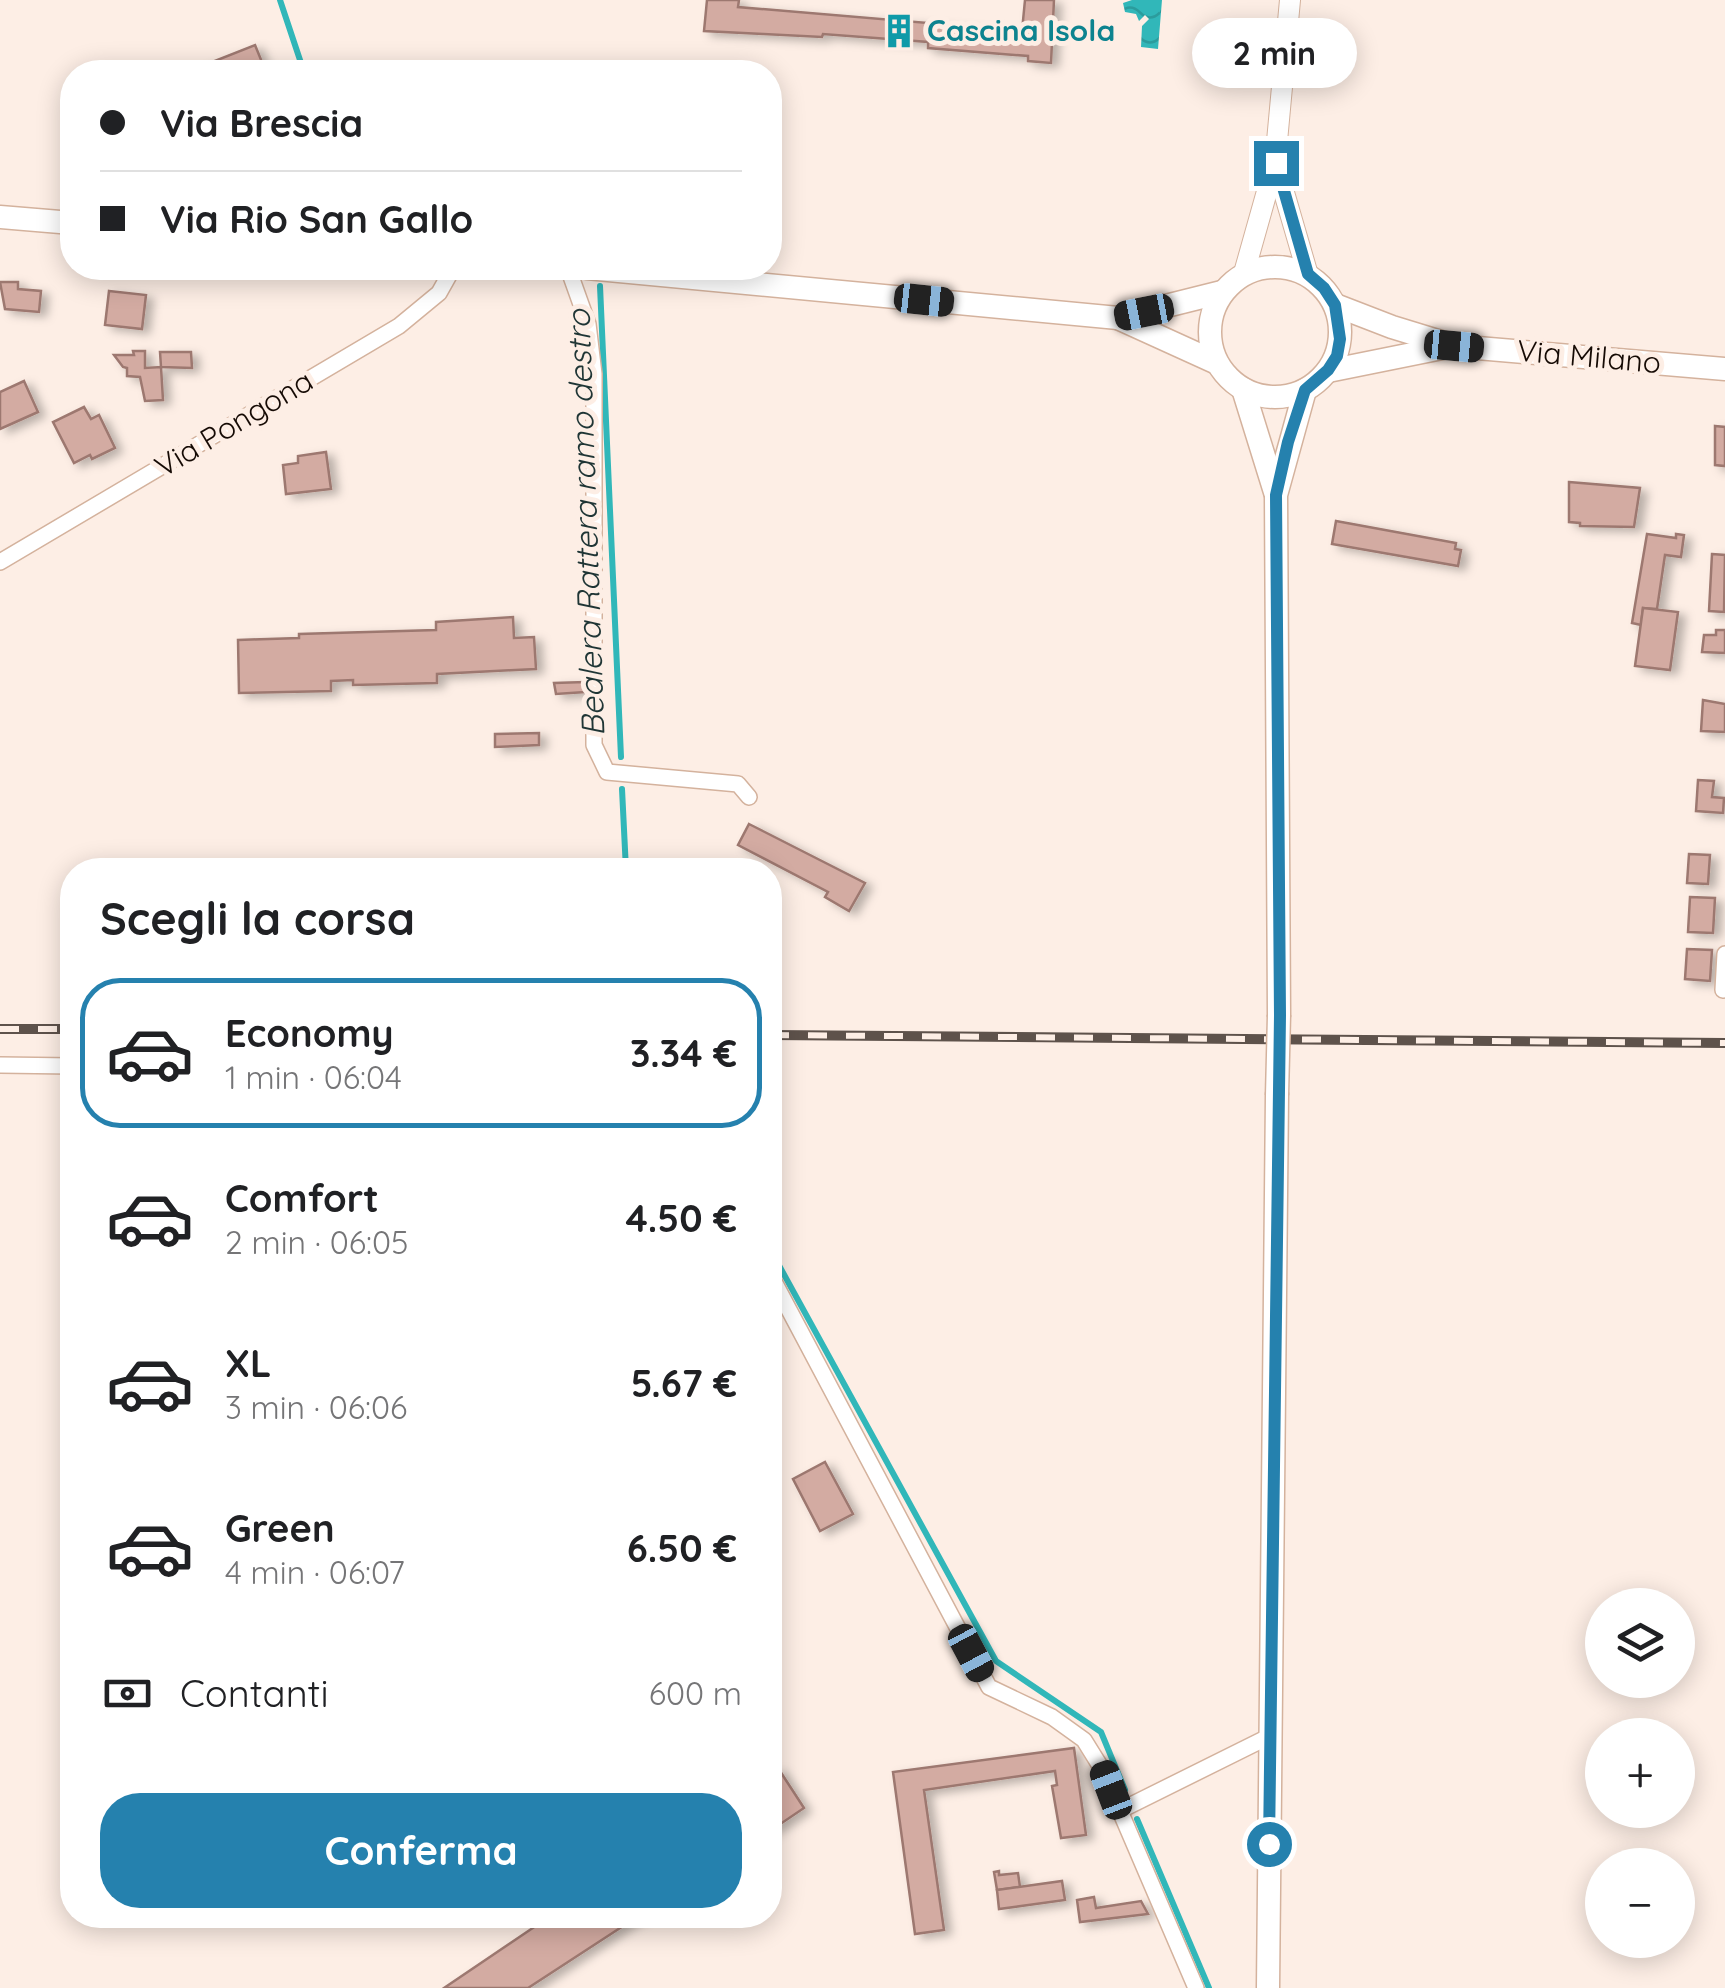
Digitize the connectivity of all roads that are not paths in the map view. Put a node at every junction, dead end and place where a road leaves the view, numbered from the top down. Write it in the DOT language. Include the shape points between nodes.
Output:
graph roads {
  1 [pos="1290,0"];
  2 [pos="1276,163"];
  3 [pos="0,216"];
  4 [pos="60,222"];
  5 [pos="1244,273"];
  6 [pos="1308,274"];
  7 [pos="445,280"];
  8 [pos="572,280"];
  9 [pos="714,280"];
  10 [pos="1222,292"];
  11 [pos="1335,305"];
  12 [pos="1118,318"];
  13 [pos="1454,346"];
  14 [pos="1217,363"];
  15 [pos="1725,368"];
  16 [pos="1328,370"];
  17 [pos="1243,389"];
  18 [pos="1305,390"];
  19 [pos="1276,495"];
  20 [pos="0,562"];
  21 [pos="749,797"];
  22 [pos="1725,954"];
  23 [pos="1723,990"];
  24 [pos="0,1065"];
  25 [pos="60,1066"];
  26 [pos="782,1297"];
  27 [pos="1270,1736"];
  28 [pos="1119,1810"];
  29 [pos="1196,1988"];
  30 [pos="1268,1988"];
  1 -- 2 [label="street"];
  2 -- 5 [label="street"];
  2 -- 6 [label="street"];
  3 -- 4 [label="main road"];
  5 -- 6 [label="main road" via="1265,266"];
  5 -- 10 [label="main road"];
  6 -- 11 [label="main road"];
  7 -- 20 [label="street, Via Pongona" via="399,326"];
  8 -- 21 [label="street" via="588,324 594,374 594,745 607,772 738,784"];
  9 -- 12 [label="main road"];
  10 -- 12 [label="main road"];
  10 -- 14 [label="main road" via="1209,327"];
  11 -- 13 [label="main road, Via Milano"];
  11 -- 16 [label="main road" via="1340,339"];
  12 -- 14 [label="main road"];
  13 -- 15 [label="main road, Via Milano"];
  13 -- 16 [label="main road, Via Milano"];
  14 -- 17 [label="main road"];
  16 -- 18 [label="main road"];
  17 -- 18 [label="main road" via="1285,397"];
  17 -- 19 [label="main road"];
  18 -- 19 [label="main road"];
  19 -- 27 [label="main road, bridge" via="1280,1015"];
  22 -- 23 [label="street"];
  24 -- 25 [label="street"];
  26 -- 28 [label="street" via="989,1687 1084,1740"];
  27 -- 28 [label="street"];
  27 -- 30 [label="main road"];
  28 -- 29 [label="street"];
}
